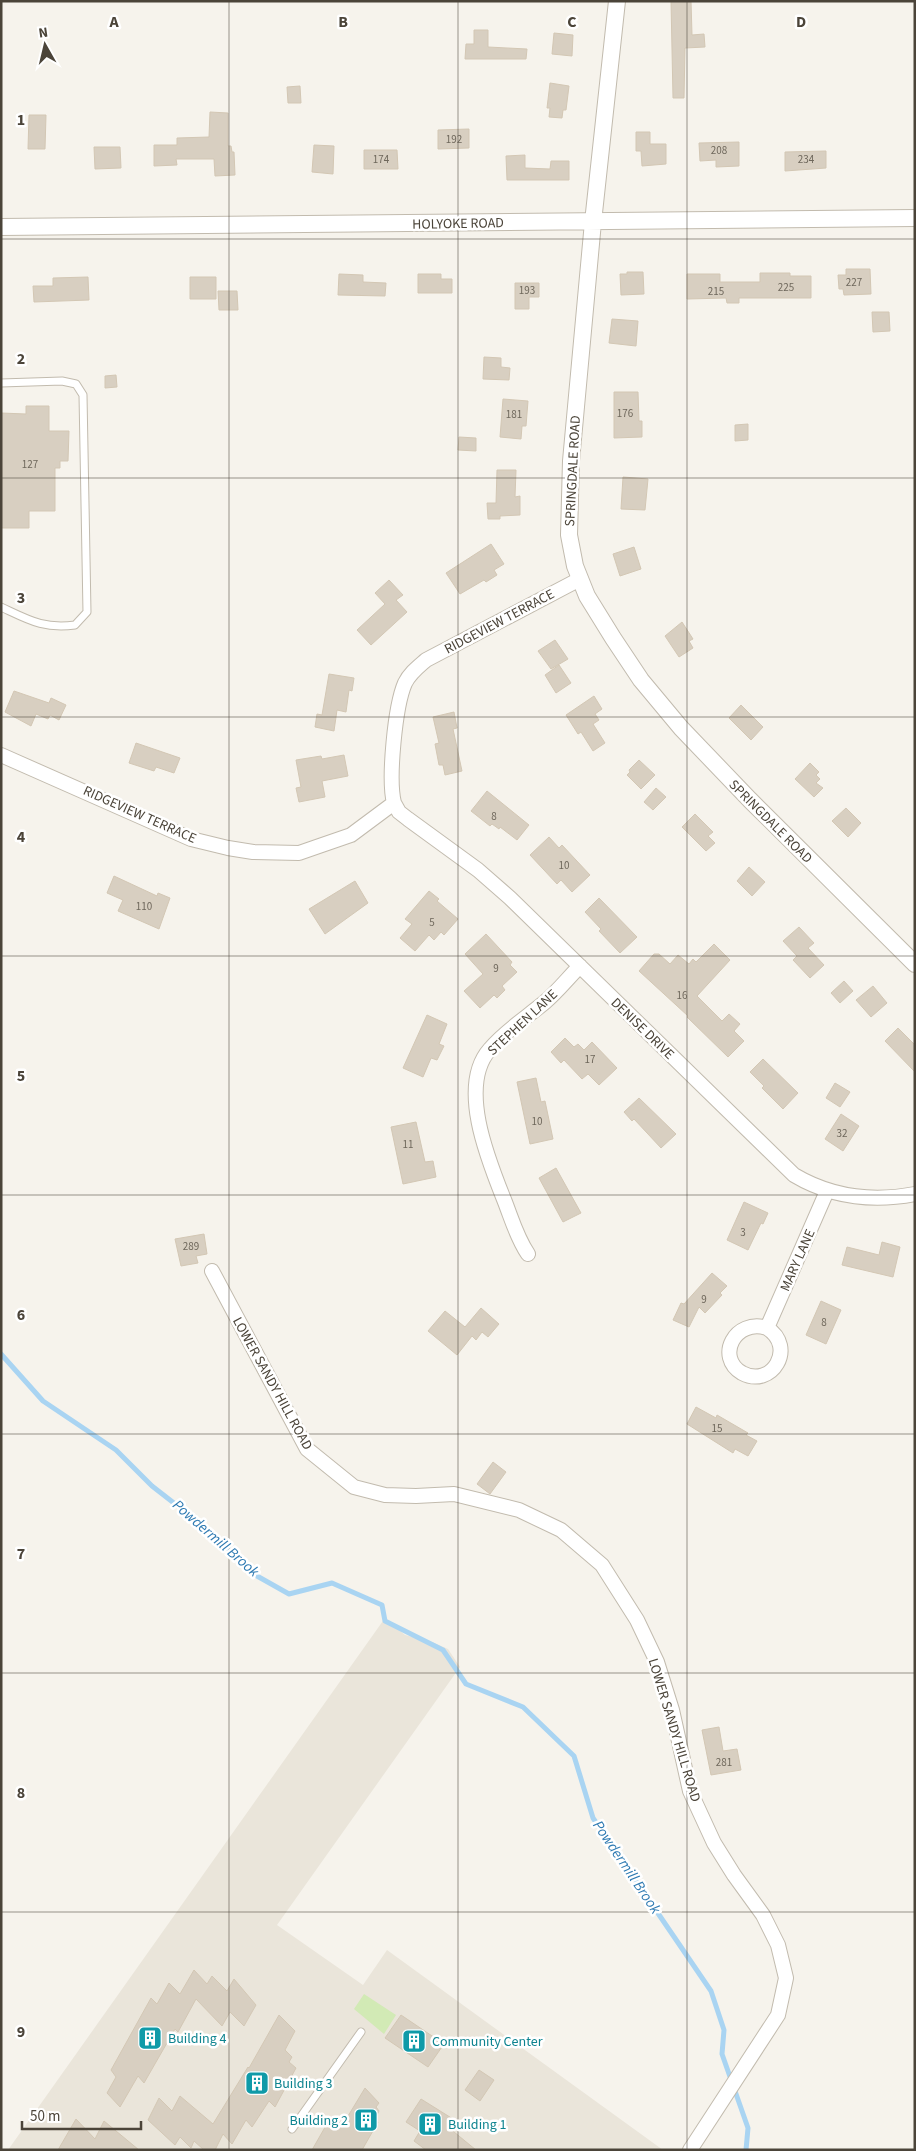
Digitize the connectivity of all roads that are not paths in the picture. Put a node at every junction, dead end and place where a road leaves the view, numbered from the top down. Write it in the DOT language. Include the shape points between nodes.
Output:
graph roads {
  1 [pos="617,1"];
  2 [pos="915,218"];
  3 [pos="593,222"];
  4 [pos="1,227"];
  5 [pos="1,383"];
  6 [pos="580,579"];
  7 [pos="1,607"];
  8 [pos="1,755"];
  9 [pos="394,804"];
  10 [pos="915,964"];
  11 [pos="580,966"];
  12 [pos="827,1191"];
  13 [pos="915,1194"];
  14 [pos="528,1254"];
  15 [pos="212,1271"];
  16 [pos="767,1328"];
  17 [pos="361,2032"];
  18 [pos="292,2129"];
  19 [pos="690,2150"];
  1 -- 3 [label="street, SPRINGDALE ROAD"];
  2 -- 3 [label="street, HOLYOKE ROAD"];
  3 -- 4 [label="street, HOLYOKE ROAD"];
  3 -- 6 [label="street, SPRINGDALE ROAD" via="570,497 569,535"];
  5 -- 7 [label="lane" via="76,384 83,395 87,612 75,625 56,628 37,624"];
  6 -- 9 [label="street, RIDGEVIEW TERRACE" via="426,660 412,672 405,684 399,711 391,779"];
  6 -- 10 [label="street, SPRINGDALE ROAD" via="587,596 641,680 681,728"];
  8 -- 9 [label="street, RIDGEVIEW TERRACE" via="191,839 253,852 299,853 352,835"];
  9 -- 11 [label="street, DENISE DRIVE" via="399,812 478,870"];
  11 -- 12 [label="street, DENISE DRIVE" via="782,1166"];
  11 -- 14 [label="street, STEPHEN LANE" via="547,1000 490,1049 476,1082 476,1100 490,1162 518,1237"];
  12 -- 13 [label="street, DENISE DRIVE" via="878,1198"];
  12 -- 16 [label="street, MARY LANE"];
  15 -- 19 [label="street, LOWER SANDY HILL ROAD" via="307,1449 354,1487 385,1495 454,1494 519,1510 561,1530 602,1565 637,1620 672,1710 690,1791 714,1843 763,1915 778,1945 786,1978 778,2015"];
  17 -- 18 [label="lane"];
}
